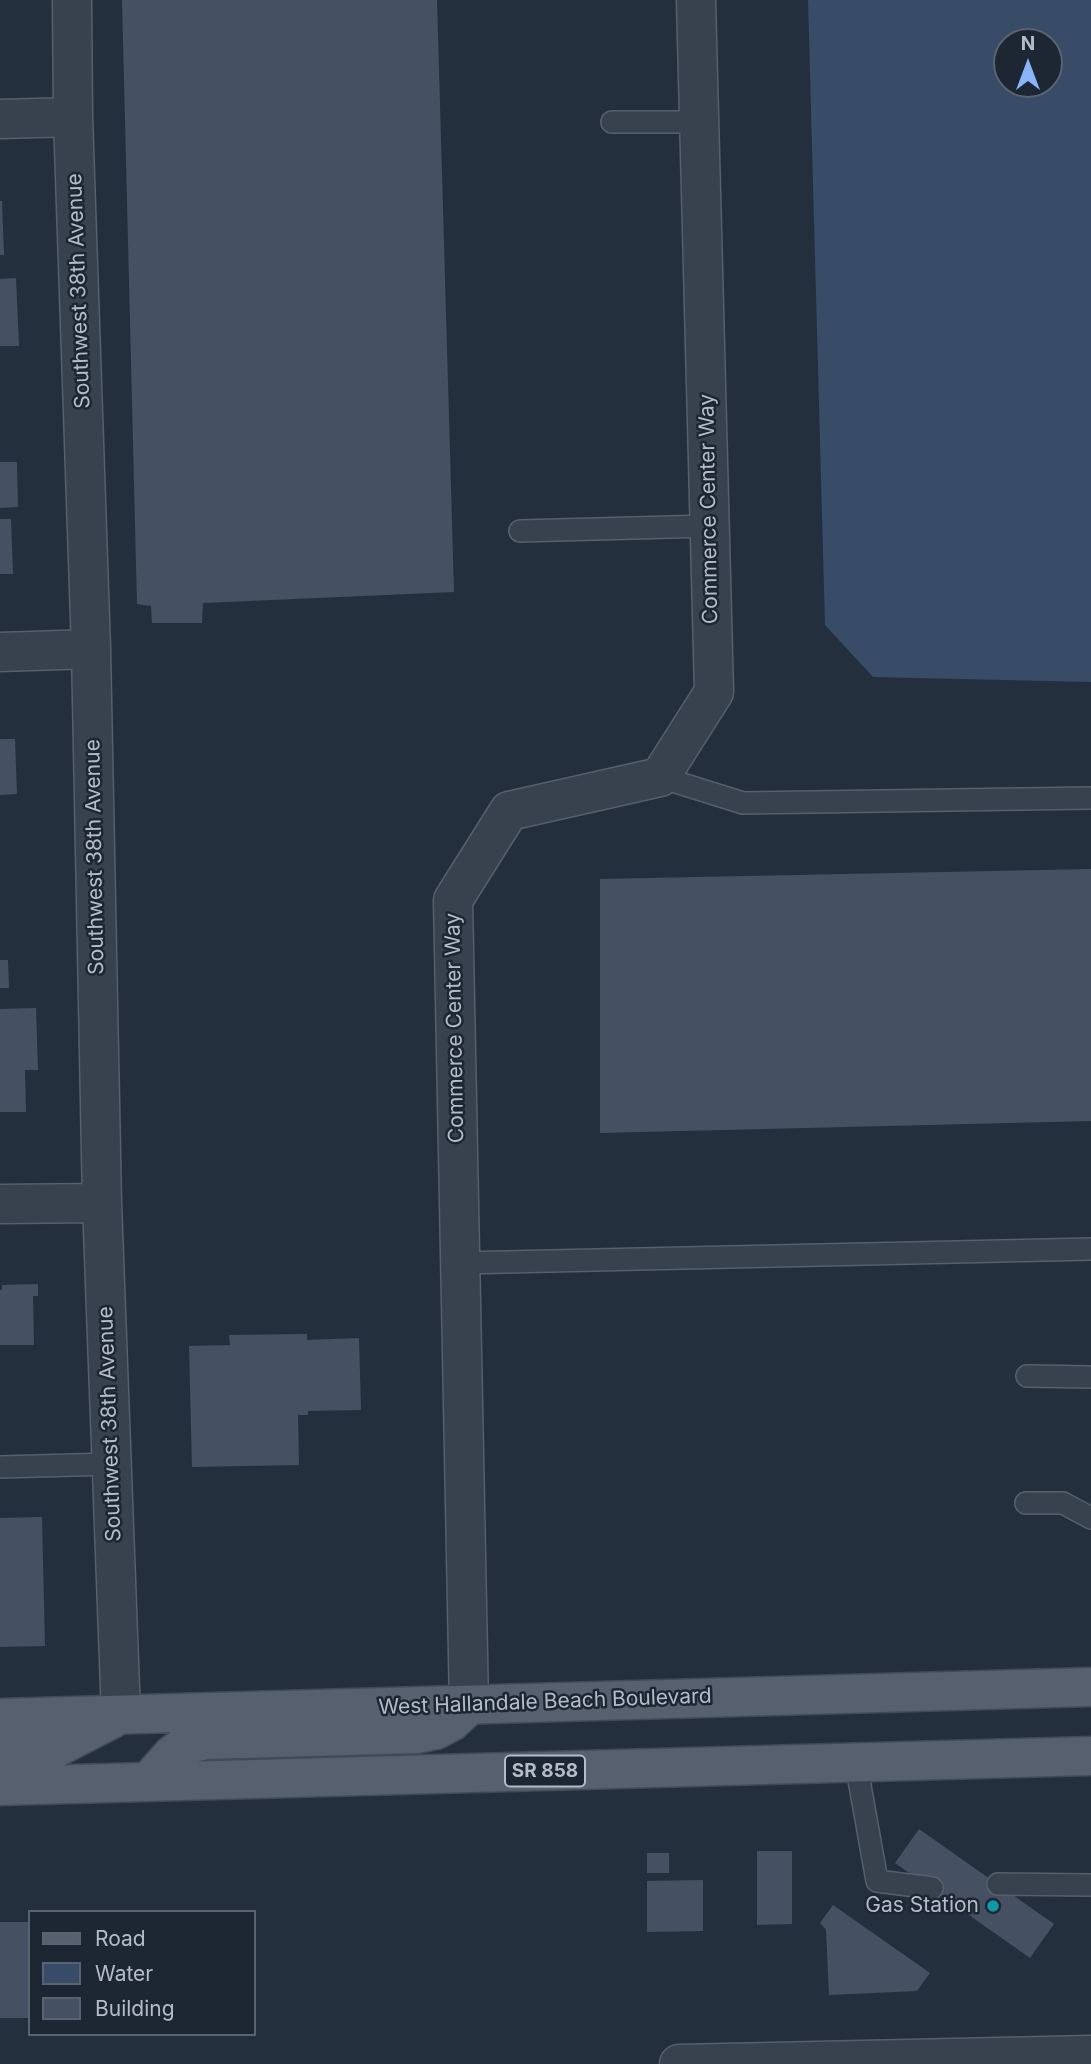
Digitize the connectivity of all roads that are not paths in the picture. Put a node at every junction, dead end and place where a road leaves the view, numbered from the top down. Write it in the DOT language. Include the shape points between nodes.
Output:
graph roads {
  1 [pos="72,0"];
  2 [pos="696,0"];
  3 [pos="73,117"];
  4 [pos="0,119"];
  5 [pos="612,122"];
  6 [pos="699,122"];
  7 [pos="709,526"];
  8 [pos="520,531"];
  9 [pos="91,649"];
  10 [pos="0,652"];
  11 [pos="660,777"];
  12 [pos="1091,798"];
  13 [pos="102,1203"];
  14 [pos="0,1204"];
  15 [pos="1091,1249"];
  16 [pos="460,1263"];
  17 [pos="1027,1376"];
  18 [pos="1091,1377"];
  19 [pos="112,1464"];
  20 [pos="0,1467"];
  21 [pos="1026,1503"];
  22 [pos="1091,1518"];
  23 [pos="1091,1687"];
  24 [pos="468,1704"];
  25 [pos="121,1715"];
  26 [pos="0,1718"];
  27 [pos="0,1756"];
  28 [pos="1091,1756"];
  29 [pos="856,1763"];
  30 [pos="148,1782"];
  31 [pos="0,1786"];
  32 [pos="998,1884"];
  33 [pos="1091,1885"];
  34 [pos="932,1888"];
  35 [pos="1091,2055"];
  36 [pos="750,2063"];
  37 [pos="680,2064"];
  1 -- 3 [label="street, Southwest 38th Avenue"];
  2 -- 6 [label="street, Commerce Center Way"];
  3 -- 4 [label="street"];
  3 -- 9 [label="street, Southwest 38th Avenue"];
  5 -- 6 [label="lane"];
  6 -- 7 [label="street, Commerce Center Way"];
  7 -- 8 [label="lane"];
  7 -- 11 [label="street, Commerce Center Way" via="714,692"];
  9 -- 10 [label="street"];
  9 -- 13 [label="street, Southwest 38th Avenue"];
  11 -- 12 [label="lane" via="743,803"];
  11 -- 16 [label="street, Commerce Center Way" via="509,811 453,900"];
  13 -- 14 [label="street"];
  13 -- 19 [label="street, Southwest 38th Avenue"];
  15 -- 16 [label="lane"];
  16 -- 24 [label="street, Commerce Center Way"];
  17 -- 18 [label="lane"];
  19 -- 20 [label="lane"];
  19 -- 25 [label="street, Southwest 38th Avenue"];
  21 -- 22 [label="lane" via="1063,1503"];
  23 -- 24 [label="main road, West Hallandale Beach Boulevard"];
  24 -- 25 [label="main road, West Hallandale Beach Boulevard"];
  24 -- 30 [label="main road" via="451,1722 417,1734 205,1740 185,1745"];
  25 -- 26 [label="main road, West Hallandale Beach Boulevard"];
  25 -- 27 [label="main road" via="44,1754"];
  28 -- 29 [label="main road, SR 858"];
  29 -- 30 [label="main road, SR 858"];
  29 -- 34 [label="lane" via="877,1881"];
  30 -- 31 [label="main road, SR 858"];
  32 -- 33 [label="lane"];
  35 -- 36 [label="street"];
  36 -- 37 [label="street"];
}
